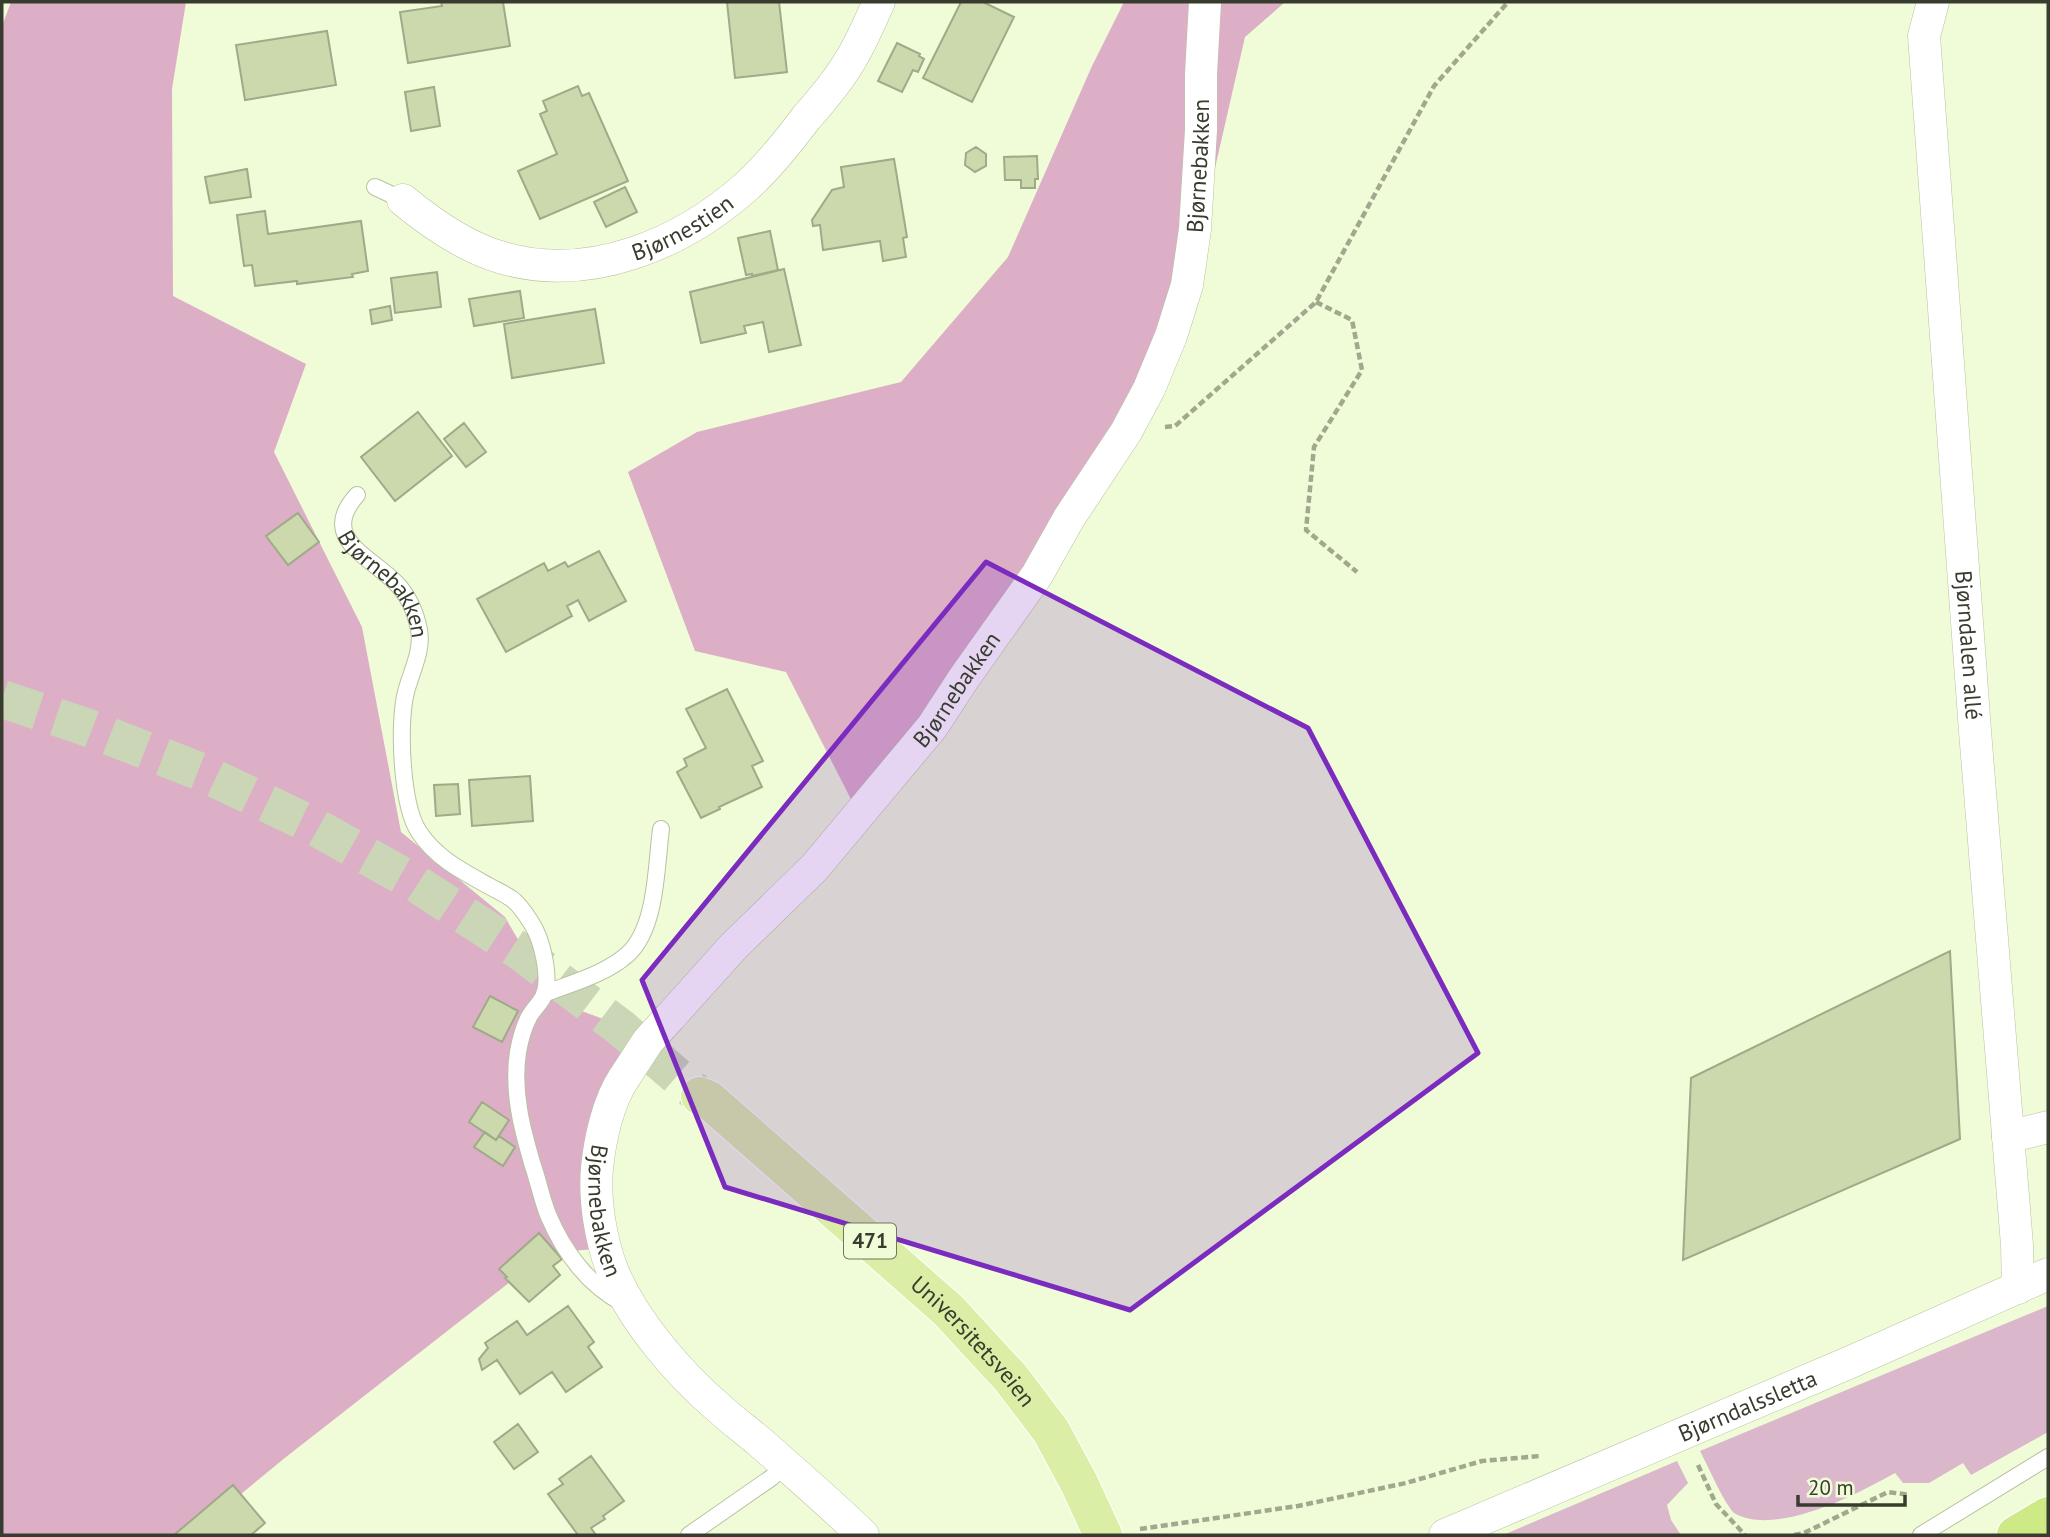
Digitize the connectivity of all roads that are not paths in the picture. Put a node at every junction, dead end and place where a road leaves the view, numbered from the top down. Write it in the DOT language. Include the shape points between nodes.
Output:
graph roads {
  1 [pos="879,2"];
  2 [pos="1205,2"];
  3 [pos="1933,2"];
  4 [pos="389,194"];
  5 [pos="357,495"];
  6 [pos="661,829"];
  7 [pos="544,994"];
  8 [pos="2048,1127"];
  9 [pos="2008,1137"];
  10 [pos="2048,1274"];
  11 [pos="2018,1287"];
  12 [pos="632,1308"];
  13 [pos="2048,1457"];
  14 [pos="785,1466"];
  15 [pos="2048,1516"];
  16 [pos="1116,1534"];
  17 [pos="689,1535"];
  18 [pos="863,1535"];
  19 [pos="1073,1535"];
  20 [pos="1444,1535"];
  21 [pos="1922,1535"];
  22 [pos="2016,1535"];
  1 -- 4 [label="street, Bjørnestien" via="851,59 781,151 747,186 670,239 591,264 544,266 502,258 462,240"];
  2 -- 12 [label="street, Bjørnebakken, bridge" via="1195,229 1186,285 1149,390 1037,575 932,727 815,867 733,947 648,1041 618,1087 600,1141 596,1188 612,1271"];
  3 -- 9 [label="street, Bjørndalen allé" via="1924,36"];
  5 -- 7 [label="lane, Bjørnebakken" via="347,505 342,527 351,547 397,583 410,602 420,632 401,728 402,762 417,830 436,854 513,900 533,925 546,964"];
  6 -- 7 [label="lane" via="650,916 640,940 627,955 602,970"];
  7 -- 12 [label="lane, Bjørnebakken" via="528,1018 518,1051 516,1089 523,1131 549,1217 567,1249 588,1278"];
  8 -- 9 [label="street"];
  9 -- 11 [label="street, Bjørndalen allé"];
  10 -- 11 [label="street, Bjørndalssletta"];
  11 -- 20 [label="street, Bjørndalssletta"];
  12 -- 14 [label="street, Bjørnebakken" via="681,1371"];
  13 -- 21 [label="lane"];
  14 -- 17 [label="lane"];
  14 -- 18 [label="street, Bjørnebakken"];
  15 -- 22 [label="highway"];
  16 -- 19 [label="main road, Universitetsveien / 471" via="1079,1483 1051,1431 1010,1377 948,1310 700,1096 986,1384 1026,1438"];
}
